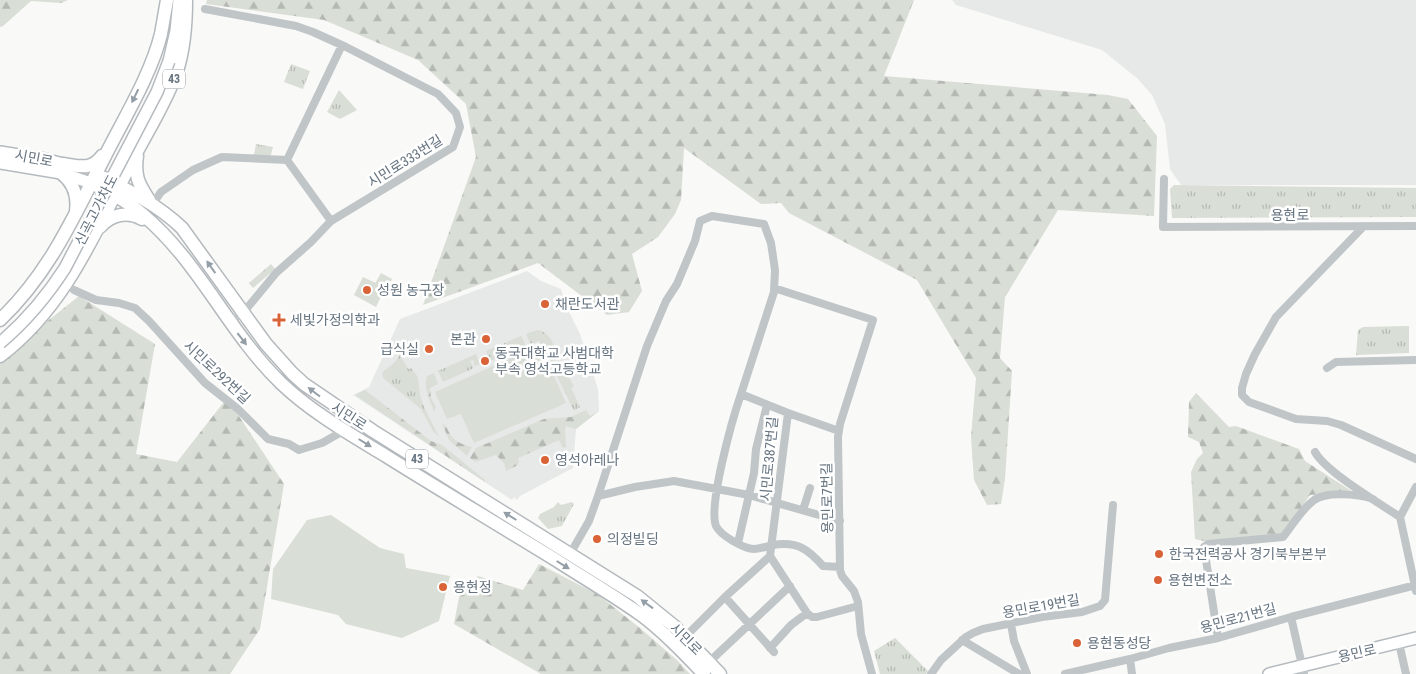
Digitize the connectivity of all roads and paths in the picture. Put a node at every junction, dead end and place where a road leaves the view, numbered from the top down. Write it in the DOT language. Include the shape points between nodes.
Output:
graph roads {
  1 [pos="168,0"];
  2 [pos="179,0"];
  3 [pos="186,0"];
  4 [pos="205,9"];
  5 [pos="342,45"];
  6 [pos="165,60"];
  7 [pos="116,133"];
  8 [pos="137,150"];
  9 [pos="0,152"];
  10 [pos="287,160"];
  11 [pos="0,163"];
  12 [pos="62,168"];
  13 [pos="94,178"];
  14 [pos="1164,179"];
  15 [pos="117,190"];
  16 [pos="152,204"];
  17 [pos="74,218"];
  18 [pos="331,221"];
  19 [pos="1416,226"];
  20 [pos="1363,227"];
  21 [pos="160,230"];
  22 [pos="96,233"];
  23 [pos="774,288"];
  24 [pos="74,290"];
  25 [pos="243,312"];
  26 [pos="0,320"];
  27 [pos="229,322"];
  28 [pos="0,333"];
  29 [pos="0,343"];
  30 [pos="0,356"];
  31 [pos="1416,360"];
  32 [pos="1327,368"];
  33 [pos="741,394"];
  34 [pos="767,405"];
  35 [pos="788,413"];
  36 [pos="345,430"];
  37 [pos="839,431"];
  38 [pos="1315,452"];
  39 [pos="1416,459"];
  40 [pos="1416,486"];
  41 [pos="810,488"];
  42 [pos="718,489"];
  43 [pos="749,495"];
  44 [pos="598,496"];
  45 [pos="1373,499"];
  46 [pos="777,503"];
  47 [pos="1113,505"];
  48 [pos="803,510"];
  49 [pos="1400,517"];
  50 [pos="840,521"];
  51 [pos="738,543"];
  52 [pos="771,546"];
  53 [pos="570,554"];
  54 [pos="770,556"];
  55 [pos="840,567"];
  56 [pos="790,586"];
  57 [pos="1415,587"];
  58 [pos="725,597"];
  59 [pos="858,606"];
  60 [pos="808,613"];
  61 [pos="1291,617"];
  62 [pos="1011,624"];
  63 [pos="750,625"];
  64 [pos="1218,638"];
  65 [pos="1416,638"];
  66 [pos="962,640"];
  67 [pos="681,641"];
  68 [pos="1399,643"];
  69 [pos="1130,660"];
  70 [pos="707,668"];
  71 [pos="1303,670"];
  72 [pos="720,674"];
  73 [pos="872,674"];
  74 [pos="931,674"];
  75 [pos="1019,674"];
  76 [pos="1027,674"];
  77 [pos="1065,674"];
  78 [pos="1132,674"];
  79 [pos="1269,674"];
  80 [pos="1406,674"];
  1 -- 6 [label="street"];
  1 -- 7 [label="main road, one-way" via="155,52"];
  2 -- 6 [label="street" via="175,36"];
  3 -- 8 [label="main road, 43" via="183,45 177,70"];
  4 -- 5 [label="street, 시민로333번길" via="296,26"];
  5 -- 10 [label="street"];
  5 -- 18 [label="street, 시민로333번길" via="438,94 456,113 460,127 453,147"];
  6 -- 28 [label="street, 신곡고가차도" via="60,263 29,305"];
  6 -- 29 [label="street, 신곡고가차도, bridge" via="157,92 65,268 29,316"];
  7 -- 12 [label="main road" via="95,164"];
  7 -- 13 [label="main road"];
  8 -- 15 [label="main road"];
  8 -- 16 [label="main road" via="137,179"];
  9 -- 12 [label="street, 시민로" via="45,160"];
  10 -- 16 [label="street" via="222,157 193,170 161,192"];
  10 -- 18 [label="street"];
  11 -- 12 [label="street, 시민로"];
  12 -- 13 [label="street, 시민로"];
  12 -- 17 [label="main road" via="75,194"];
  13 -- 15 [label="main road, 시민로 / 43"];
  13 -- 17 [label="main road"];
  14 -- 20 [label="street, 용현로" via="1163,227"];
  15 -- 16 [label="main road, 시민로"];
  15 -- 21 [label="main road, 시민로 / 43"];
  15 -- 22 [label="main road"];
  25 -- 16 [label="main road, 시민로 / 43, one-way" via="182,228"];
  17 -- 26 [label="main road" via="39,277"];
  18 -- 25 [label="street, 시민로333번길" via="276,273"];
  19 -- 20 [label="street, 용현로"];
  20 -- 39 [label="street" via="1276,317 1246,374 1242,395 1249,402 1296,419 1340,425"];
  21 -- 22 [label="main road" via="130,214 108,220"];
  21 -- 27 [label="main road, 시민로 / 43" via="196,273"];
  22 -- 30 [label="main road" via="55,300"];
  23 -- 33 [label="street"];
  23 -- 37 [label="street, 용민로7번길" via="873,320"];
  23 -- 44 [label="street" via="771,243 764,224 712,216 700,220 677,284 647,346"];
  24 -- 36 [label="street, 시민로292번길" via="96,300 135,308 205,382 268,439 299,450 322,443"];
  25 -- 27 [label="street, 시민로333번길"];
  53 -- 25 [label="main road, 시민로 / 43, one-way" via="318,395 280,361"];
  27 -- 36 [label="main road, 시민로 / 43, one-way" via="282,384"];
  31 -- 32 [label="street" via="1336,362"];
  33 -- 34 [label="street, 시민로387번길"];
  33 -- 42 [label="street"];
  34 -- 35 [label="street, 시민로387번길"];
  34 -- 43 [label="street"];
  35 -- 37 [label="street"];
  35 -- 46 [label="street, 시민로387번길"];
  36 -- 67 [label="main road, 시민로 / 43, one-way"];
  37 -- 50 [label="street, 용민로7번길"];
  38 -- 45 [label="street" via="1319,460"];
  40 -- 49 [label="street"];
  41 -- 48 [label="street"];
  42 -- 43 [label="street"];
  42 -- 44 [label="street" via="685,482 666,482"];
  42 -- 51 [label="street" via="714,514 716,526 722,534"];
  43 -- 46 [label="street"];
  43 -- 51 [label="street"];
  44 -- 53 [label="street" via="589,521"];
  45 -- 49 [label="street"];
  45 -- 64 [label="street" via="1351,494 1320,496 1283,537 1204,547"];
  46 -- 48 [label="street"];
  46 -- 52 [label="street, 시민로387번길"];
  47 -- 62 [label="street, 용민로19번길" via="1105,600 1100,606"];
  48 -- 50 [label="street"];
  49 -- 57 [label="street"];
  50 -- 55 [label="street, 용민로7번길"];
  51 -- 52 [label="street" via="755,550"];
  52 -- 54 [label="street, 시민로387번길"];
  52 -- 55 [label="street" via="795,544 808,551 823,566"];
  67 -- 53 [label="main road, 시민로 / 43, one-way" via="658,612"];
  54 -- 56 [label="street"];
  54 -- 58 [label="street"];
  55 -- 59 [label="street, 용민로7번길" via="842,576 854,591"];
  56 -- 60 [label="street"];
  56 -- 63 [label="street"];
  57 -- 61 [label="street, 용민로21번길"];
  58 -- 63 [label="street"];
  58 -- 67 [label="street"];
  59 -- 60 [label="street" via="818,618"];
  59 -- 73 [label="street, 용민로7번길"];
  60 -- 63 [label="street" via="791,625 772,650"];
  61 -- 64 [label="street, 용민로21번길"];
  61 -- 71 [label="street"];
  62 -- 66 [label="street, 용민로19번길" via="983,629"];
  62 -- 76 [label="street"];
  63 -- 70 [label="street"];
  64 -- 69 [label="street, 용민로21번길"];
  65 -- 68 [label="street, 용민로"];
  66 -- 74 [label="street, 용민로19번길"];
  66 -- 75 [label="street"];
  67 -- 70 [label="main road, 시민로 / 43"];
  68 -- 71 [label="street, 용민로"];
  68 -- 80 [label="street"];
  69 -- 77 [label="street, 용민로21번길"];
  69 -- 78 [label="street"];
  70 -- 72 [label="main road, 시민로 / 43"];
  71 -- 79 [label="street, 용민로"];
}
